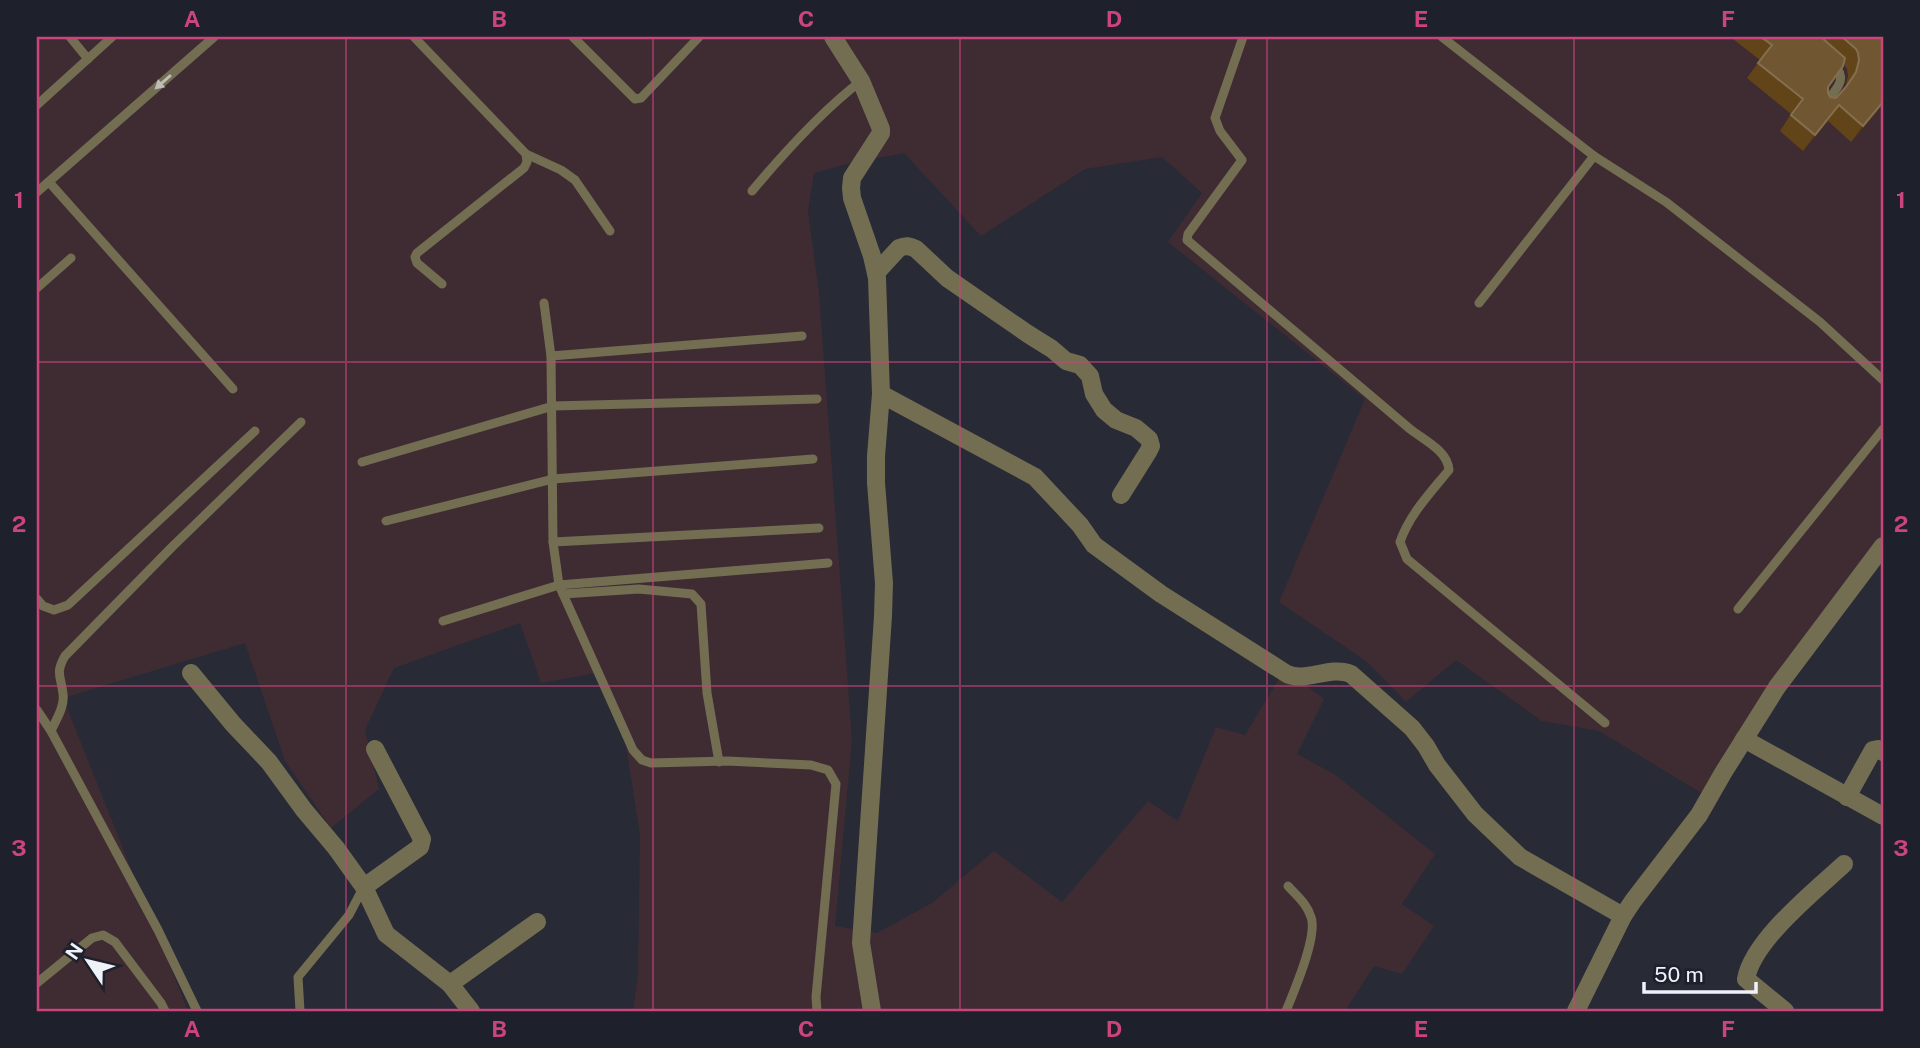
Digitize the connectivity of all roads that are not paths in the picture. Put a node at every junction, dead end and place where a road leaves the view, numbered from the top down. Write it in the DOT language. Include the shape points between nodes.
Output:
graph roads {
  1 [pos="70,37"];
  2 [pos="112,37"];
  3 [pos="214,37"];
  4 [pos="414,37"];
  5 [pos="573,37"];
  6 [pos="699,37"];
  7 [pos="833,37"];
  8 [pos="1243,37"];
  9 [pos="1442,37"];
  10 [pos="1822,55"];
  11 [pos="88,59"];
  12 [pos="861,81"];
  13 [pos="37,105"];
  14 [pos="1823,107"];
  15 [pos="526,154"];
  16 [pos="1594,156"];
  17 [pos="49,182"];
  18 [pos="752,191"];
  19 [pos="37,192"];
  20 [pos="610,231"];
  21 [pos="71,258"];
  22 [pos="876,273"];
  23 [pos="442,284"];
  24 [pos="37,288"];
  25 [pos="544,303"];
  26 [pos="1479,303"];
  27 [pos="802,336"];
  28 [pos="551,356"];
  29 [pos="1883,380"];
  30 [pos="233,389"];
  31 [pos="881,394"];
  32 [pos="817,399"];
  33 [pos="553,406"];
  34 [pos="301,422"];
  35 [pos="1883,429"];
  36 [pos="255,431"];
  37 [pos="813,458"];
  38 [pos="362,462"];
  39 [pos="553,479"];
  40 [pos="1121,495"];
  41 [pos="386,522"];
  42 [pos="818,528"];
  43 [pos="553,542"];
  44 [pos="1883,546"];
  45 [pos="828,563"];
  46 [pos="561,590"];
  47 [pos="37,599"];
  48 [pos="1738,609"];
  49 [pos="443,621"];
  50 [pos="191,673"];
  51 [pos="37,710"];
  52 [pos="1605,723"];
  53 [pos="51,731"];
  54 [pos="1744,739"];
  55 [pos="375,749"];
  56 [pos="1883,752"];
  57 [pos="719,762"];
  58 [pos="1847,797"];
  59 [pos="1883,816"];
  60 [pos="1844,864"];
  61 [pos="1288,886"];
  62 [pos="364,887"];
  63 [pos="1623,916"];
  64 [pos="537,922"];
  65 [pos="37,983"];
  66 [pos="450,984"];
  67 [pos="165,1011"];
  68 [pos="197,1011"];
  69 [pos="300,1011"];
  70 [pos="471,1011"];
  71 [pos="817,1011"];
  72 [pos="872,1011"];
  73 [pos="1286,1011"];
  74 [pos="1576,1011"];
  75 [pos="1785,1011"];
  1 -- 11 [label="lane"];
  2 -- 11 [label="lane"];
  3 -- 17 [label="lane, one-way"];
  4 -- 15 [label="lane"];
  5 -- 6 [label="lane" via="635,99"];
  7 -- 12 [label="street"];
  8 -- 52 [label="lane" via="1215,118 1242,160 1188,234 1188,241 1444,455 1449,470 1399,542 1407,559"];
  9 -- 16 [label="lane"];
  10 -- 14 [label="lane" via="1840,70 1841,78"];
  11 -- 13 [label="lane"];
  12 -- 18 [label="lane"];
  12 -- 22 [label="street" via="881,133 852,178 852,198"];
  15 -- 20 [label="lane" via="575,180"];
  15 -- 23 [label="lane" via="524,168 417,253 417,262"];
  16 -- 26 [label="lane"];
  16 -- 29 [label="lane" via="1666,202 1820,322"];
  17 -- 19 [label="lane"];
  17 -- 30 [label="lane"];
  21 -- 24 [label="lane"];
  22 -- 31 [label="street"];
  22 -- 40 [label="street" via="899,248 910,246 947,278 1066,361 1080,365 1090,376 1104,410 1149,439 1151,446"];
  25 -- 28 [label="lane"];
  27 -- 28 [label="lane"];
  28 -- 33 [label="lane"];
  31 -- 63 [label="street" via="1035,478 1094,545 1161,594 1287,674 1295,677 1339,670 1351,674 1412,728 1475,814 1520,858"];
  31 -- 72 [label="street" via="876,483 883,616 861,943"];
  32 -- 33 [label="lane"];
  33 -- 38 [label="lane"];
  33 -- 39 [label="lane"];
  34 -- 53 [label="lane" via="65,656 59,667 64,695"];
  35 -- 48 [label="lane"];
  36 -- 47 [label="lane" via="68,605 54,610"];
  37 -- 39 [label="lane"];
  39 -- 41 [label="lane"];
  39 -- 43 [label="lane"];
  42 -- 43 [label="lane"];
  43 -- 46 [label="lane"];
  44 -- 54 [label="street" via="1777,687"];
  45 -- 46 [label="lane"];
  46 -- 49 [label="lane"];
  46 -- 57 [label="lane" via="637,755 651,763"];
  46 -- 57 [label="lane" via="639,589 692,594 699,600"];
  50 -- 62 [label="street" via="270,762"];
  51 -- 53 [label="lane"];
  53 -- 68 [label="lane"];
  54 -- 58 [label="street"];
  54 -- 63 [label="street" via="1699,815"];
  55 -- 62 [label="street" via="422,844"];
  56 -- 58 [label="street" via="1873,750"];
  57 -- 71 [label="lane" via="811,765 828,770 836,784"];
  58 -- 59 [label="street"];
  60 -- 75 [label="street" via="1772,932 1748,967 1746,979"];
  61 -- 73 [label="lane" via="1305,905 1313,930"];
  62 -- 66 [label="street" via="386,934"];
  62 -- 69 [label="lane" via="349,915 298,977"];
  63 -- 74 [label="street"];
  64 -- 66 [label="street"];
  65 -- 67 [label="lane" via="92,938 103,935 115,942"];
  66 -- 70 [label="street"];
}
